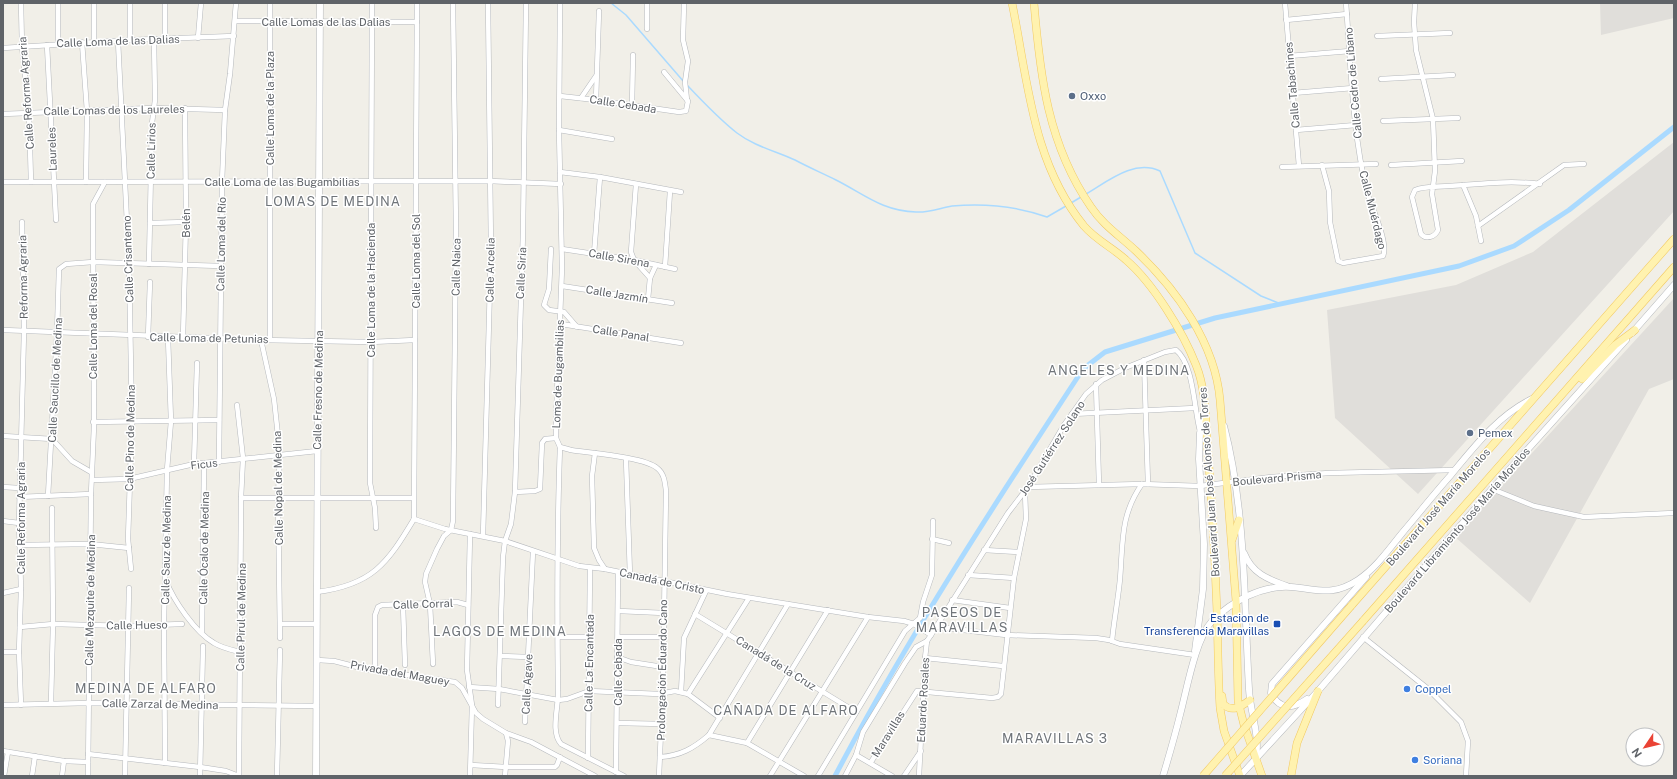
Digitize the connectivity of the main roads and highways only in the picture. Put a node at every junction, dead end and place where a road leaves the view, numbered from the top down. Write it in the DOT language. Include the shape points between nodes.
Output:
graph roads {
  1 [pos="1034,4"];
  2 [pos="1013,5"];
  3 [pos="1674,239"];
  4 [pos="1674,268"];
  5 [pos="1634,330"];
  6 [pos="1554,404"];
  7 [pos="1238,520"];
  8 [pos="1231,544"];
  9 [pos="1218,650"];
  10 [pos="1318,691"];
  11 [pos="1250,700"];
  12 [pos="1239,708"];
  13 [pos="1203,776"];
  14 [pos="1225,776"];
  15 [pos="1240,776"];
  16 [pos="1262,776"];
  17 [pos="1291,776"];
  1 -- 8 [label="main road, Boulevard Juan José Alonso de Torres" via="1039,59 1053,131 1068,170 1106,226 1147,262 1192,320 1215,368"];
  2 -- 9 [label="main road, Boulevard Juan José Alonso de Torres" via="1036,130 1052,173 1065,197 1091,233 1136,270 1183,336 1200,377 1206,410 1211,484"];
  3 -- 13 [label="main road, Boulevard José María Morelos, bridge"];
  4 -- 6 [label="main road, Boulevard José María Morelos"];
  5 -- 6 [label="main road"];
  6 -- 14 [label="main road, Boulevard José María Morelos, bridge"];
  7 -- 8 [label="main road"];
  8 -- 12 [label="main road, Boulevard Juan José Alonso de Torres" via="1236,601"];
  9 -- 12 [label="main road" via="1221,662 1222,701 1228,708"];
  9 -- 15 [label="main road, Boulevard Juan José Alonso de Torres" via="1221,719"];
  10 -- 17 [label="main road" via="1297,743"];
  11 -- 12 [label="main road"];
  12 -- 16 [label="main road, Boulevard Juan José Alonso de Torres"];
}
